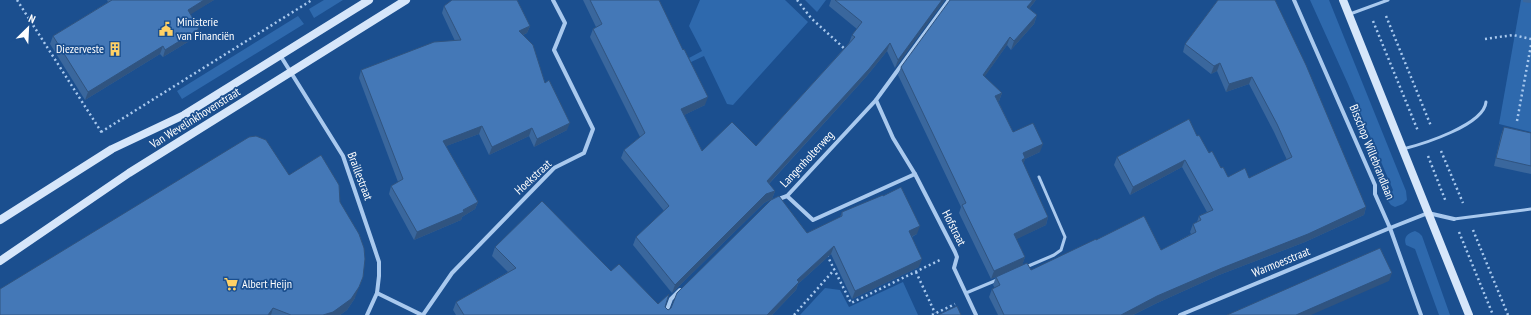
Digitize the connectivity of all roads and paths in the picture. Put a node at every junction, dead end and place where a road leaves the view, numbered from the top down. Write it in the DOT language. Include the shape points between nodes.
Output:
graph roads {
  1 [pos="17,0"];
  2 [pos="312,0"];
  3 [pos="369,0"];
  4 [pos="406,0"];
  5 [pos="554,0"];
  6 [pos="797,0"];
  7 [pos="949,0"];
  8 [pos="1294,0"];
  9 [pos="1343,0"];
  10 [pos="1388,0"];
  11 [pos="1380,3"];
  12 [pos="1349,14"];
  13 [pos="1485,39"];
  14 [pos="1531,39"];
  15 [pos="1531,45"];
  16 [pos="851,54"];
  17 [pos="280,55"];
  18 [pos="291,72"];
  19 [pos="876,100"];
  20 [pos="1486,102"];
  21 [pos="1517,121"];
  22 [pos="101,132"];
  23 [pos="1436,139"];
  24 [pos="1403,149"];
  25 [pos="112,150"];
  26 [pos="915,174"];
  27 [pos="1039,177"];
  28 [pos="786,196"];
  29 [pos="773,202"];
  30 [pos="1531,210"];
  31 [pos="1428,213"];
  32 [pos="1468,217"];
  33 [pos="1454,219"];
  34 [pos="0,220"];
  35 [pos="1390,228"];
  36 [pos="826,252"];
  37 [pos="955,252"];
  38 [pos="0,261"];
  39 [pos="834,270"];
  40 [pos="1020,270"];
  41 [pos="916,272"];
  42 [pos="1000,279"];
  43 [pos="682,288"];
  44 [pos="377,293"];
  45 [pos="967,296"];
  46 [pos="933,314"];
  47 [pos="367,315"];
  48 [pos="422,315"];
  49 [pos="665,315"];
  50 [pos="794,315"];
  51 [pos="976,315"];
  52 [pos="1180,315"];
  53 [pos="1421,315"];
  54 [pos="1469,315"];
  55 [pos="1508,315"];
  1 -- 22 [label="path"];
  2 -- 22 [label="path"];
  3 -- 17 [label="main road, Van Wevelinkhovenstraat"];
  4 -- 18 [label="main road, Van Wevelinkhovenstraat"];
  5 -- 48 [label="street, Hoekstraat" via="565,23 554,50 593,129 584,153 554,168 452,273"];
  6 -- 16 [label="path" via="811,18"];
  7 -- 19 [label="street, Langenholterweg"];
  8 -- 35 [label="street, Bisschop Willebrandlaan" via="1375,185 1374,194"];
  9 -- 12 [label="main road"];
  10 -- 11 [label="lane"];
  11 -- 12 [label="lane"];
  11 -- 23 [label="path"];
  12 -- 24 [label="main road"];
  13 -- 14 [label="path" via="1513,35"];
  15 -- 21 [label="path"];
  17 -- 18 [label="street, Braillestraat"];
  17 -- 25 [label="main road, Van Wevelinkhovenstraat" via="184,115"];
  18 -- 38 [label="main road, Van Wevelinkhovenstraat" via="129,173"];
  18 -- 44 [label="street, Braillestraat" via="335,142 345,163 377,254"];
  19 -- 26 [label="street, Hofstraat" via="893,138"];
  19 -- 28 [label="street, Langenholterweg"];
  20 -- 23 [label="lane" via="1483,111 1475,120"];
  22 -- 25 [label="path"];
  23 -- 24 [label="lane"];
  23 -- 32 [label="path"];
  24 -- 31 [label="main road"];
  25 -- 34 [label="main road, Van Wevelinkhovenstraat"];
  26 -- 28 [label="street" via="813,220"];
  26 -- 37 [label="street, Hofstraat"];
  27 -- 40 [label="lane" via="1065,237 1061,250"];
  28 -- 29 [label="street, Langenholterweg"];
  30 -- 32 [label="lane"];
  31 -- 33 [label="street"];
  31 -- 35 [label="street, Warmoesstraat"];
  31 -- 54 [label="main road"];
  32 -- 33 [label="lane"];
  32 -- 55 [label="path"];
  35 -- 52 [label="street, Warmoesstraat"];
  35 -- 53 [label="street, Bisschop Willebrandlaan"];
  36 -- 39 [label="path"];
  37 -- 41 [label="path"];
  37 -- 45 [label="street, Hofstraat" via="957,257 954,268"];
  39 -- 41 [label="path" via="851,303"];
  39 -- 50 [label="path"];
  41 -- 46 [label="path"];
  42 -- 45 [label="lane"];
  43 -- 49 [label="street" via="671,299"];
  44 -- 47 [label="street, Braillestraat"];
  44 -- 48 [label="street"];
  45 -- 46 [label="path"];
  45 -- 51 [label="street, Hofstraat"];
}
